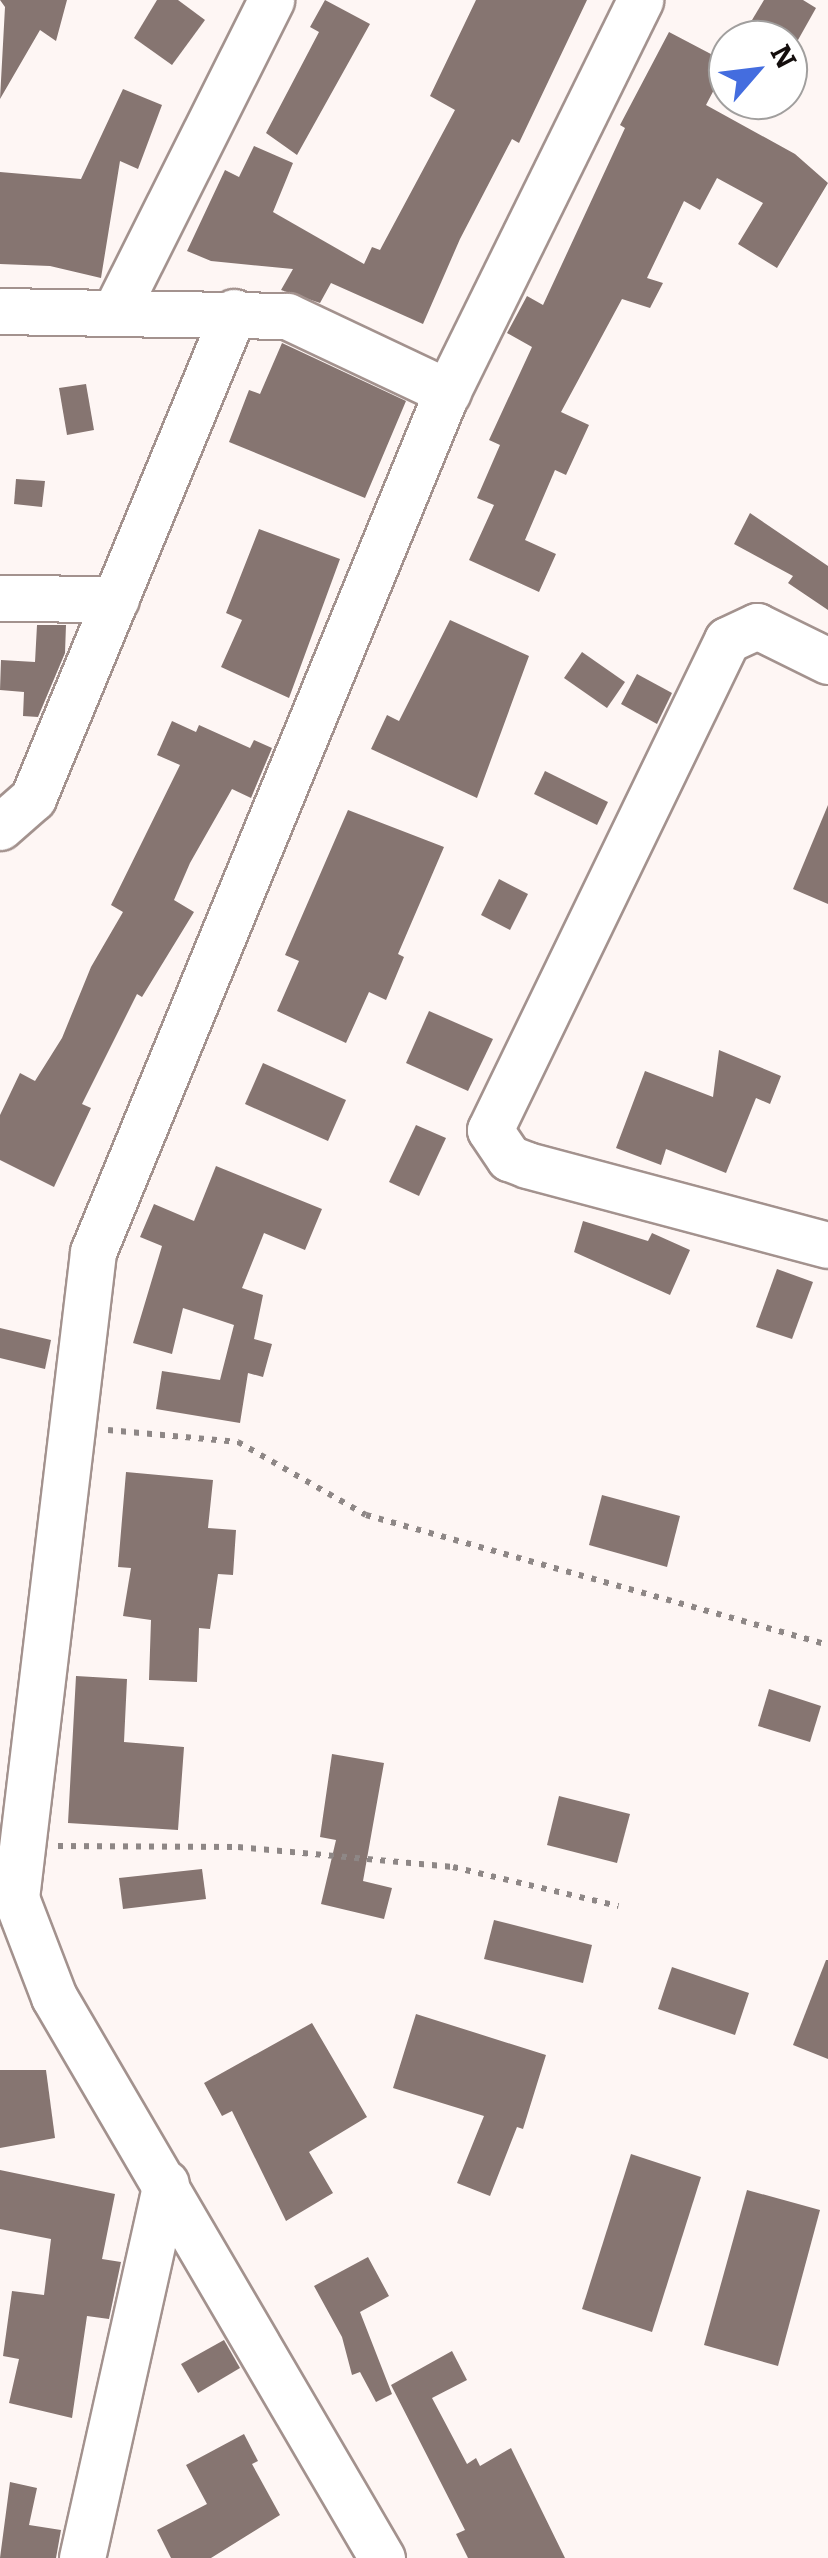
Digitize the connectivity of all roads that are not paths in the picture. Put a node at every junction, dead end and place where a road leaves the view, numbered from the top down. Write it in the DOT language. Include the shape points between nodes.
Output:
graph roads {
  1 [pos="272,0"];
  2 [pos="640,0"];
  3 [pos="0,311"];
  4 [pos="115,312"];
  5 [pos="234,312"];
  6 [pos="448,392"];
  7 [pos="0,598"];
  8 [pos="116,599"];
  9 [pos="828,661"];
  10 [pos="0,827"];
  11 [pos="828,1246"];
  12 [pos="11,1845"];
  13 [pos="166,2183"];
  14 [pos="82,2558"];
  15 [pos="382,2558"];
  1 -- 4 [label="street"];
  2 -- 6 [label="street"];
  3 -- 4 [label="street"];
  4 -- 5 [label="street"];
  5 -- 6 [label="street" via="287,316"];
  5 -- 8 [label="street"];
  6 -- 12 [label="street" via="93,1252"];
  7 -- 8 [label="street"];
  8 -- 10 [label="street" via="33,798"];
  9 -- 11 [label="street" via="757,626 727,640 490,1130 509,1158 527,1165"];
  12 -- 13 [label="street" via="16,1898 54,1997"];
  13 -- 14 [label="street"];
  13 -- 15 [label="street"];
}
